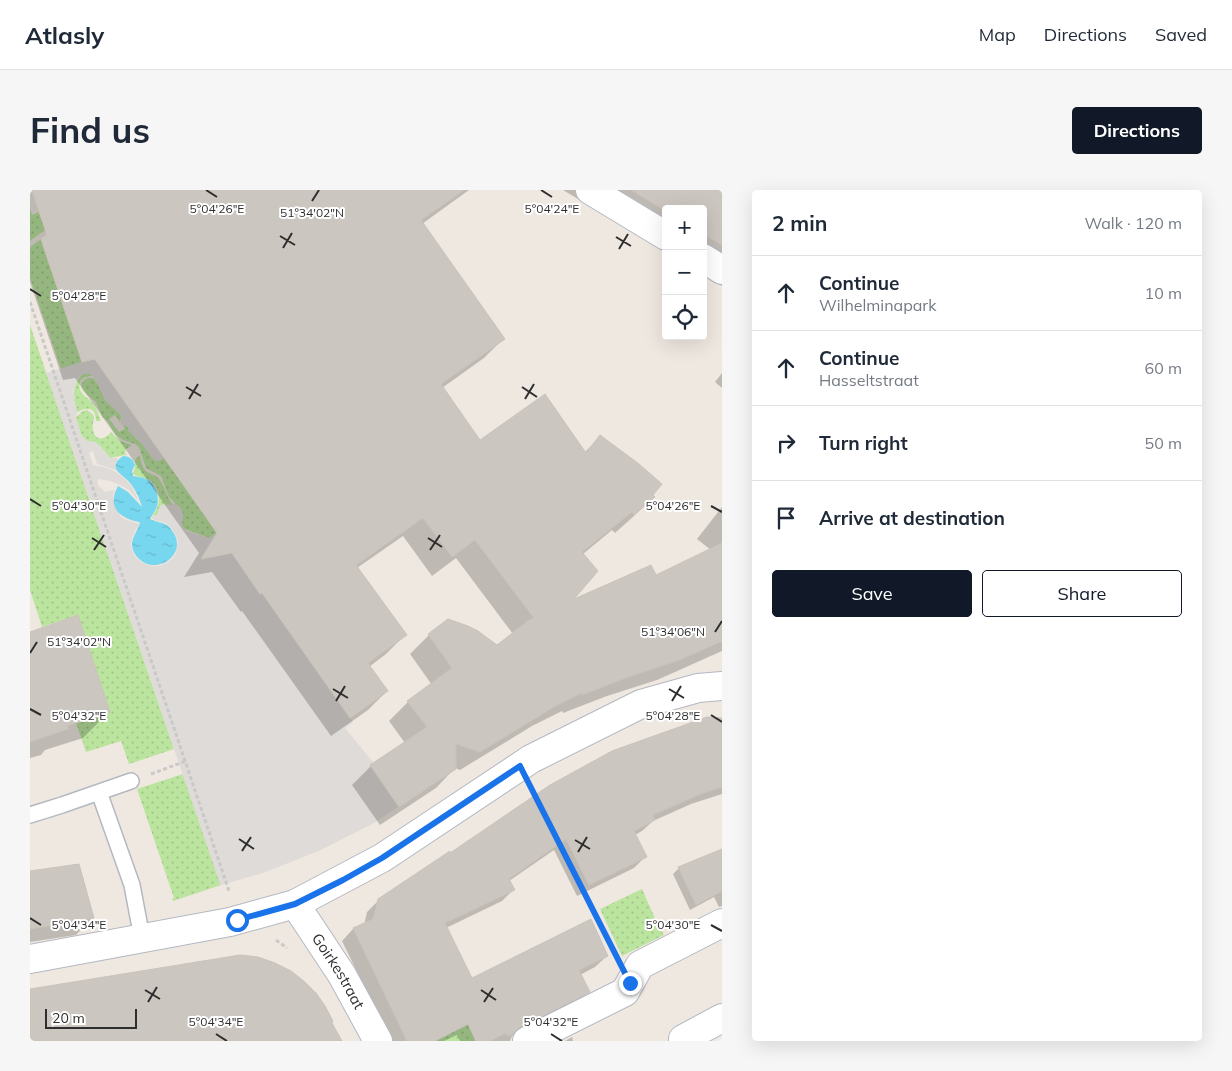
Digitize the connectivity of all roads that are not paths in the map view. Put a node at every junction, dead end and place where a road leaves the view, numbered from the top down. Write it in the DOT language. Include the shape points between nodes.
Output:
graph roads {
  1 [pos="590,190"];
  2 [pos="662,234"];
  3 [pos="707,261"];
  4 [pos="722,270"];
  5 [pos="722,686"];
  6 [pos="131,781"];
  7 [pos="99,792"];
  8 [pos="30,815"];
  9 [pos="295,904"];
  10 [pos="722,922"];
  11 [pos="142,938"];
  12 [pos="30,959"];
  13 [pos="722,1018"];
  14 [pos="378,1041"];
  15 [pos="527,1041"];
  16 [pos="684,1041"];
  1 -- 2 [label="street"];
  3 -- 4 [label="street"];
  5 -- 9 [label="street" via="698,688 641,704 531,759 382,858"];
  6 -- 7 [label="lane"];
  7 -- 8 [label="lane"];
  7 -- 11 [label="lane" via="132,885"];
  9 -- 11 [label="street" via="237,920"];
  9 -- 14 [label="street, Goirkestraat" via="342,975"];
  10 -- 15 [label="street" via="635,974 625,992"];
  11 -- 12 [label="street"];
  13 -- 16 [label="street" via="683,1038"];
}
